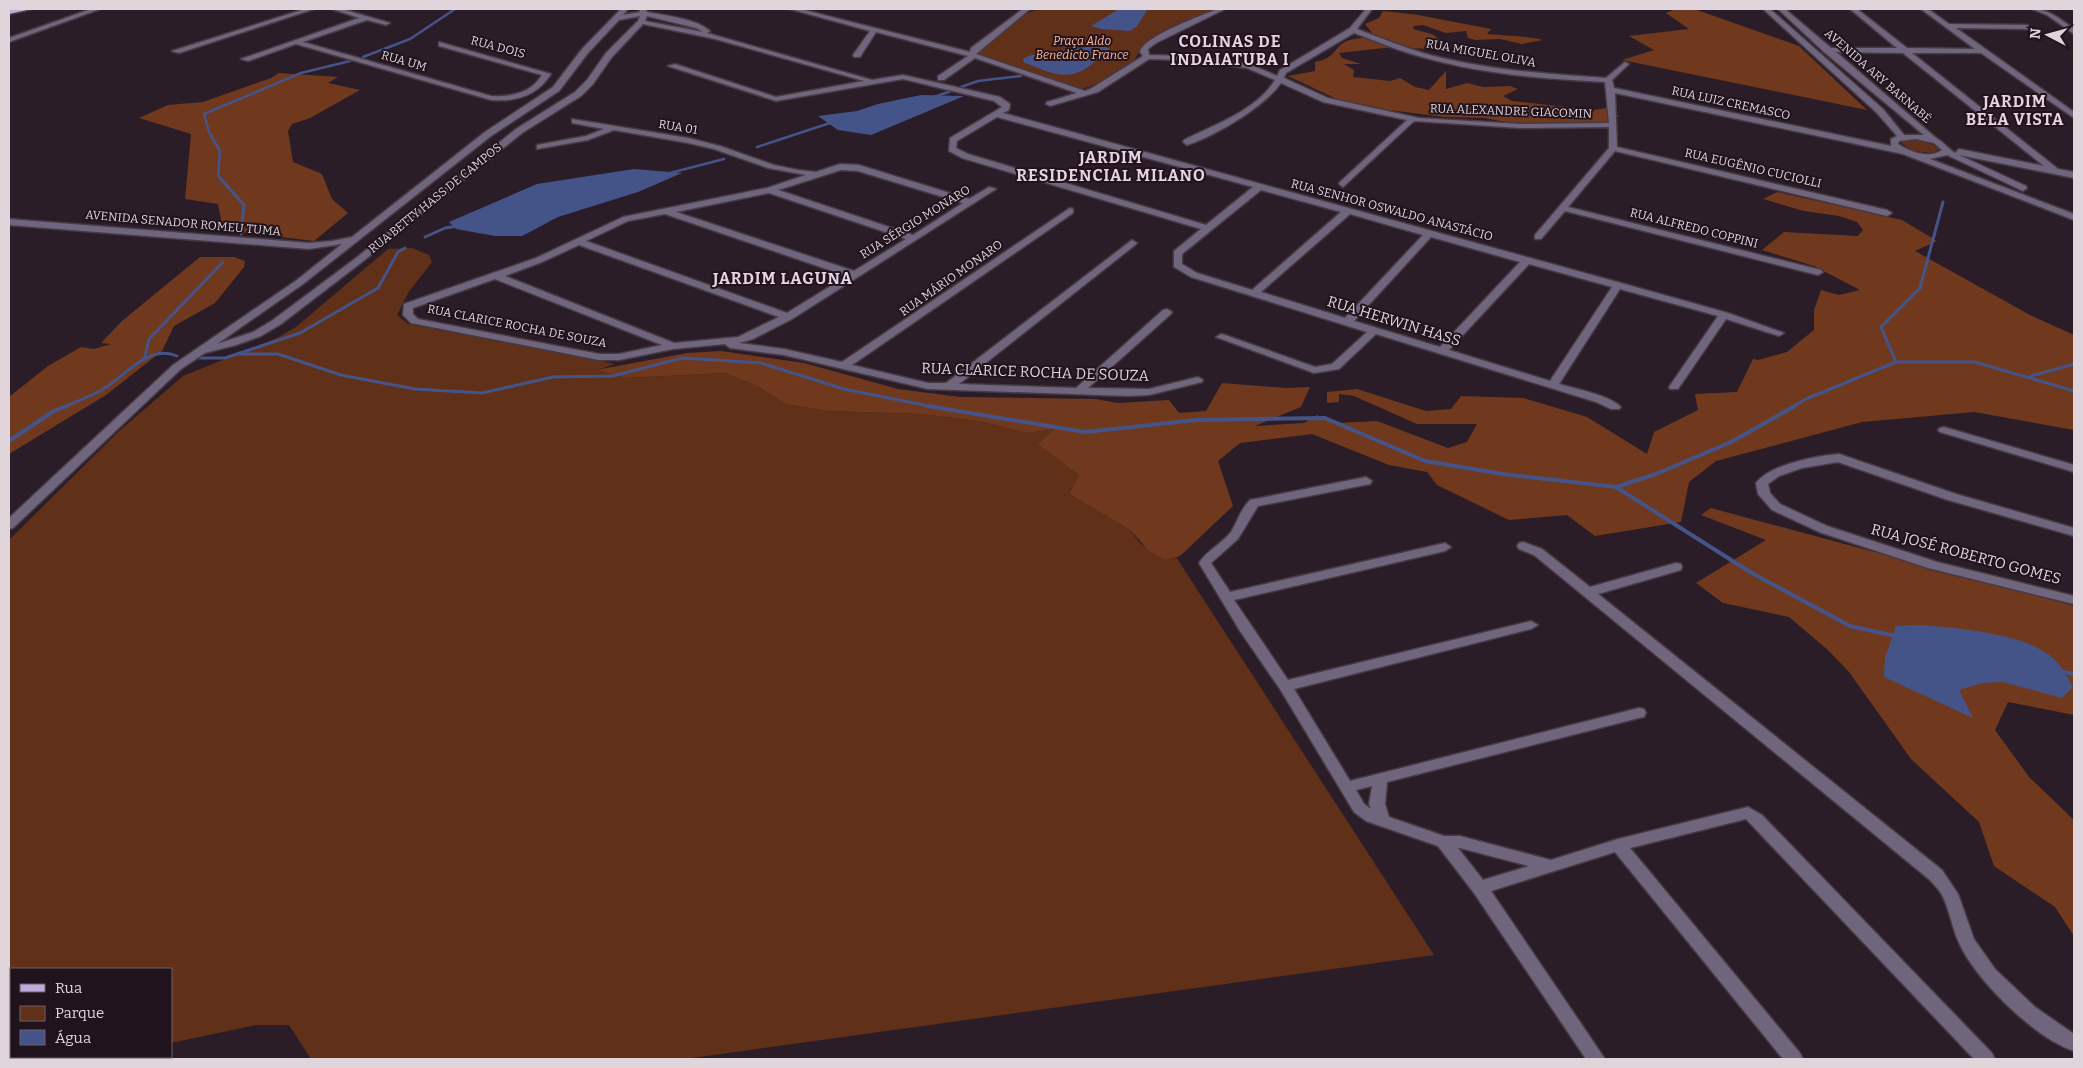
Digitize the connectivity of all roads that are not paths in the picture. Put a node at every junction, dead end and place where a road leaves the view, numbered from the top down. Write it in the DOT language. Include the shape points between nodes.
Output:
graph roads {
  1 [pos="29,9"];
  2 [pos="97,9"];
  3 [pos="311,9"];
  4 [pos="335,9"];
  5 [pos="625,9"];
  6 [pos="794,9"];
  7 [pos="1027,9"];
  8 [pos="1222,9"];
  9 [pos="1766,9"];
  10 [pos="1781,9"];
  11 [pos="1853,9"];
  12 [pos="1924,9"];
  13 [pos="2035,9"];
  14 [pos="1369,10"];
  15 [pos="9,12"];
  16 [pos="642,14"];
  17 [pos="365,18"];
  18 [pos="614,19"];
  19 [pos="671,19"];
  20 [pos="386,23"];
  21 [pos="656,25"];
  22 [pos="1949,26"];
  23 [pos="2070,26"];
  24 [pos="2025,27"];
  25 [pos="874,30"];
  26 [pos="1353,30"];
  27 [pos="2074,32"];
  28 [pos="716,37"];
  29 [pos="9,40"];
  30 [pos="297,42"];
  31 [pos="442,44"];
  32 [pos="1812,50"];
  33 [pos="1829,50"];
  34 [pos="176,51"];
  35 [pos="1906,51"];
  36 [pos="1982,51"];
  37 [pos="857,55"];
  38 [pos="972,55"];
  39 [pos="1148,57"];
  40 [pos="245,59"];
  41 [pos="1625,64"];
  42 [pos="672,66"];
  43 [pos="547,74"];
  44 [pos="941,78"];
  45 [pos="1281,80"];
  46 [pos="1608,80"];
  47 [pos="872,81"];
  48 [pos="1612,90"];
  49 [pos="1085,93"];
  50 [pos="1050,104"];
  51 [pos="997,114"];
  52 [pos="2074,116"];
  53 [pos="1412,119"];
  54 [pos="575,121"];
  55 [pos="1613,125"];
  56 [pos="611,129"];
  57 [pos="488,134"];
  58 [pos="1898,138"];
  59 [pos="1844,140"];
  60 [pos="1936,141"];
  61 [pos="1187,142"];
  62 [pos="540,147"];
  63 [pos="1613,148"];
  64 [pos="1947,151"];
  65 [pos="1905,152"];
  66 [pos="489,155"];
  67 [pos="1917,155"];
  68 [pos="1985,157"];
  69 [pos="775,167"];
  70 [pos="1978,167"];
  71 [pos="827,171"];
  72 [pos="2055,171"];
  73 [pos="438,172"];
  74 [pos="2074,175"];
  75 [pos="1343,184"];
  76 [pos="786,185"];
  77 [pos="1260,186"];
  78 [pos="992,189"];
  79 [pos="769,190"];
  80 [pos="969,202"];
  81 [pos="426,205"];
  82 [pos="1563,208"];
  83 [pos="2074,209"];
  84 [pos="663,211"];
  85 [pos="1070,211"];
  86 [pos="1348,211"];
  87 [pos="1887,213"];
  88 [pos="2074,217"];
  89 [pos="9,222"];
  90 [pos="1208,228"];
  91 [pos="9,229"];
  92 [pos="1430,233"];
  93 [pos="1538,237"];
  94 [pos="914,238"];
  95 [pos="355,239"];
  96 [pos="577,241"];
  97 [pos="1132,243"];
  98 [pos="1527,260"];
  99 [pos="326,262"];
  100 [pos="352,265"];
  101 [pos="1818,272"];
  102 [pos="494,275"];
  103 [pos="855,275"];
  104 [pos="1618,285"];
  105 [pos="1254,293"];
  106 [pos="1167,312"];
  107 [pos="1724,315"];
  108 [pos="788,316"];
  109 [pos="1347,322"];
  110 [pos="774,325"];
  111 [pos="1375,330"];
  112 [pos="1779,333"];
  113 [pos="1221,337"];
  114 [pos="702,344"];
  115 [pos="673,346"];
  116 [pos="1443,351"];
  117 [pos="197,352"];
  118 [pos="784,352"];
  119 [pos="845,365"];
  120 [pos="1198,380"];
  121 [pos="1553,385"];
  122 [pos="948,387"];
  123 [pos="1674,388"];
  124 [pos="1081,390"];
  125 [pos="1615,407"];
  126 [pos="1944,430"];
  127 [pos="2074,469"];
  128 [pos="1366,481"];
  129 [pos="9,525"];
  130 [pos="2074,532"];
  131 [pos="1523,546"];
  132 [pos="1445,547"];
  133 [pos="1676,567"];
  134 [pos="1588,592"];
  135 [pos="1227,597"];
  136 [pos="2074,600"];
  137 [pos="1531,625"];
  138 [pos="1285,686"];
  139 [pos="1639,714"];
  140 [pos="1380,779"];
  141 [pos="1347,787"];
  142 [pos="1383,821"];
  143 [pos="1444,842"];
  144 [pos="1618,845"];
  145 [pos="1551,866"];
  146 [pos="1480,888"];
  147 [pos="2074,1043"];
  148 [pos="1596,1059"];
  149 [pos="1794,1059"];
  150 [pos="1986,1059"];
  1 -- 15 [label="main road"];
  2 -- 29 [label="street"];
  3 -- 34 [label="street"];
  4 -- 17 [label="street"];
  5 -- 18 [label="street, RUA BETTY HASS DE CAMPOS"];
  6 -- 25 [label="street"];
  7 -- 38 [label="street" via="974,50"];
  8 -- 39 [label="street" via="1153,41 1145,48"];
  9 -- 32 [label="street, AVENIDA ARY BARNABÉ"];
  10 -- 33 [label="street, AVENIDA ARY BARNABÉ"];
  11 -- 35 [label="street"];
  12 -- 22 [label="street"];
  13 -- 23 [label="street"];
  14 -- 26 [label="street"];
  16 -- 18 [label="street"];
  16 -- 19 [label="street"];
  16 -- 21 [label="street"];
  16 -- 66 [label="street, RUA BETTY HASS DE CAMPOS" via="592,72 590,82 578,94 519,131"];
  17 -- 20 [label="street"];
  17 -- 30 [label="street"];
  18 -- 57 [label="street, RUA BETTY HASS DE CAMPOS" via="556,89"];
  19 -- 21 [label="street"];
  19 -- 28 [label="street" via="698,26"];
  21 -- 28 [label="street"];
  22 -- 24 [label="street"];
  22 -- 36 [label="street"];
  23 -- 27 [label="street"];
  25 -- 37 [label="street"];
  25 -- 38 [label="street"];
  26 -- 45 [label="street" via="1283,72"];
  26 -- 46 [label="street, RUA MIGUEL OLIVA" via="1452,62 1510,72"];
  28 -- 47 [label="street"];
  30 -- 40 [label="street"];
  30 -- 43 [label="street, RUA UM" via="491,98 518,97 543,81"];
  31 -- 43 [label="street, RUA DOIS"];
  32 -- 33 [label="street"];
  32 -- 58 [label="street, AVENIDA ARY BARNABÉ" via="1880,111"];
  33 -- 35 [label="street"];
  33 -- 60 [label="street, AVENIDA ARY BARNABÉ"];
  35 -- 36 [label="street"];
  35 -- 72 [label="street"];
  36 -- 52 [label="street"];
  38 -- 44 [label="street"];
  38 -- 49 [label="street"];
  39 -- 45 [label="street, RUA ALEXANDRE GIACOMIN" via="1231,62 1263,70"];
  39 -- 49 [label="street"];
  41 -- 46 [label="street"];
  42 -- 47 [label="street" via="776,99"];
  45 -- 53 [label="street, RUA ALEXANDRE GIACOMIN" via="1326,100"];
  45 -- 61 [label="street" via="1253,105"];
  46 -- 48 [label="street"];
  47 -- 51 [label="street" via="903,76 924,80 1006,104 1006,108"];
  48 -- 55 [label="street"];
  48 -- 59 [label="street, RUA LUIZ CREMASCO"];
  49 -- 50 [label="street"];
  51 -- 77 [label="street, RUA SENHOR OSWALDO ANASTÁCIO"];
  51 -- 90 [label="street" via="953,140 952,149 965,156"];
  53 -- 55 [label="street, RUA ALEXANDRE GIACOMIN" via="1520,126"];
  53 -- 75 [label="street"];
  54 -- 56 [label="street, RUA 01"];
  55 -- 63 [label="street"];
  56 -- 62 [label="street" via="588,138"];
  56 -- 69 [label="street, RUA 01" via="701,143"];
  57 -- 66 [label="street" via="471,150"];
  57 -- 73 [label="street, RUA BETTY HASS DE CAMPOS"];
  58 -- 59 [label="street, RUA LUIZ CREMASCO"];
  58 -- 60 [label="street, AVENIDA ARY BARNABÉ"];
  58 -- 65 [label="street, AVENIDA ARY BARNABÉ" via="1894,145"];
  59 -- 65 [label="street, RUA LUIZ CREMASCO"];
  60 -- 64 [label="street, AVENIDA ARY BARNABÉ"];
  63 -- 82 [label="street"];
  63 -- 87 [label="street, RUA EUGÊNIO CUCIOLLI"];
  64 -- 67 [label="street" via="1937,156"];
  64 -- 68 [label="street"];
  64 -- 70 [label="street, AVENIDA ARY BARNABÉ"];
  65 -- 67 [label="street"];
  66 -- 81 [label="street, RUA BETTY HASS DE CAMPOS"];
  67 -- 88 [label="street"];
  68 -- 70 [label="street" via="1977,160"];
  68 -- 72 [label="street"];
  69 -- 71 [label="street, RUA 01" via="802,173"];
  69 -- 76 [label="street" via="787,176"];
  70 -- 83 [label="street, AVENIDA ARY BARNABÉ"];
  71 -- 76 [label="street, RUA CLARICE ROCHA DE SOUZA"];
  71 -- 80 [label="street, RUA CLARICE ROCHA DE SOUZA" via="846,166 859,168"];
  72 -- 74 [label="street"];
  73 -- 81 [label="street" via="452,177"];
  73 -- 95 [label="street, RUA BETTY HASS DE CAMPOS"];
  76 -- 79 [label="street, RUA CLARICE ROCHA DE SOUZA"];
  77 -- 86 [label="street, RUA SENHOR OSWALDO ANASTÁCIO"];
  77 -- 90 [label="street"];
  78 -- 80 [label="street, RUA SÉRGIO MONARO"];
  79 -- 84 [label="street, RUA CLARICE ROCHA DE SOUZA"];
  79 -- 94 [label="street"];
  80 -- 94 [label="street, RUA SÉRGIO MONARO"];
  81 -- 100 [label="street, RUA BETTY HASS DE CAMPOS"];
  82 -- 93 [label="street"];
  82 -- 101 [label="street, RUA ALFREDO COPPINI"];
  84 -- 96 [label="street, RUA CLARICE ROCHA DE SOUZA" via="619,222"];
  84 -- 103 [label="street"];
  85 -- 119 [label="street, RUA MÁRIO MONARO"];
  86 -- 92 [label="street, RUA SENHOR OSWALDO ANASTÁCIO"];
  86 -- 105 [label="street"];
  89 -- 95 [label="street, AVENIDA SENADOR ROMEU TUMA" via="309,246"];
  90 -- 105 [label="street, RUA HERWIN HASS" via="1177,254 1176,265 1194,275"];
  91 -- 99 [label="street, AVENIDA SENADOR ROMEU TUMA" via="306,253"];
  92 -- 98 [label="street, RUA SENHOR OSWALDO ANASTÁCIO"];
  92 -- 109 [label="street"];
  94 -- 103 [label="street, RUA SÉRGIO MONARO"];
  95 -- 99 [label="street, RUA BETTY HASS DE CAMPOS"];
  96 -- 102 [label="street, RUA CLARICE ROCHA DE SOUZA" via="541,259"];
  96 -- 108 [label="street"];
  97 -- 122 [label="street"];
  98 -- 104 [label="street, RUA SENHOR OSWALDO ANASTÁCIO"];
  98 -- 116 [label="street"];
  99 -- 100 [label="street, AVENIDA SENADOR ROMEU TUMA"];
  99 -- 117 [label="street, RUA BETTY HASS DE CAMPOS"];
  100 -- 117 [label="street, RUA BETTY HASS DE CAMPOS" via="257,334"];
  102 -- 115 [label="street"];
  102 -- 115 [label="street, RUA CLARICE ROCHA DE SOUZA" via="408,306 408,315 415,320 599,357 620,357"];
  103 -- 108 [label="street, RUA SÉRGIO MONARO"];
  104 -- 107 [label="street, RUA SENHOR OSWALDO ANASTÁCIO"];
  104 -- 121 [label="street"];
  105 -- 109 [label="street, RUA HERWIN HASS"];
  106 -- 124 [label="street"];
  107 -- 112 [label="street, RUA SENHOR OSWALDO ANASTÁCIO"];
  107 -- 123 [label="street"];
  108 -- 110 [label="street, RUA SÉRGIO MONARO"];
  109 -- 111 [label="street, RUA HERWIN HASS"];
  110 -- 114 [label="street, RUA CLARICE ROCHA DE SOUZA" via="739,340"];
  110 -- 118 [label="street, RUA CLARICE ROCHA DE SOUZA" via="763,340"];
  111 -- 113 [label="street" via="1334,367 1314,370"];
  111 -- 116 [label="street, RUA HERWIN HASS"];
  114 -- 115 [label="street, RUA CLARICE ROCHA DE SOUZA"];
  114 -- 118 [label="street, RUA CLARICE ROCHA DE SOUZA"];
  116 -- 121 [label="street, RUA HERWIN HASS"];
  117 -- 129 [label="street, RUA BETTY HASS DE CAMPOS" via="152,390"];
  118 -- 119 [label="street, RUA CLARICE ROCHA DE SOUZA"];
  119 -- 122 [label="street, RUA CLARICE ROCHA DE SOUZA" via="906,382"];
  120 -- 124 [label="street, RUA CLARICE ROCHA DE SOUZA" via="1149,392"];
  121 -- 125 [label="street, RUA HERWIN HASS"];
  122 -- 124 [label="street, RUA CLARICE ROCHA DE SOUZA"];
  126 -- 127 [label="street"];
  128 -- 135 [label="street" via="1254,503 1246,509 1234,536 1205,563"];
  130 -- 136 [label="street, RUA JOSÉ ROBERTO GOMES" via="1952,497 1838,458 1823,459 1770,475 1762,487 1768,500 1776,507 1802,520 1892,553"];
  131 -- 134 [label="street" via="1538,552"];
  132 -- 135 [label="street"];
  133 -- 134 [label="street"];
  134 -- 147 [label="street" via="1936,875 1951,896 1968,945 1987,973 2028,1013"];
  135 -- 138 [label="street"];
  137 -- 138 [label="street"];
  138 -- 141 [label="street"];
  139 -- 140 [label="street"];
  140 -- 141 [label="street"];
  140 -- 142 [label="street" via="1377,804"];
  141 -- 142 [label="street" via="1359,808 1371,818"];
  142 -- 143 [label="street"];
  143 -- 145 [label="street" via="1460,842"];
  143 -- 146 [label="street"];
  144 -- 145 [label="street"];
  144 -- 149 [label="street"];
  144 -- 150 [label="street" via="1748,813 1758,819"];
  145 -- 146 [label="street"];
  146 -- 148 [label="street"];
}
